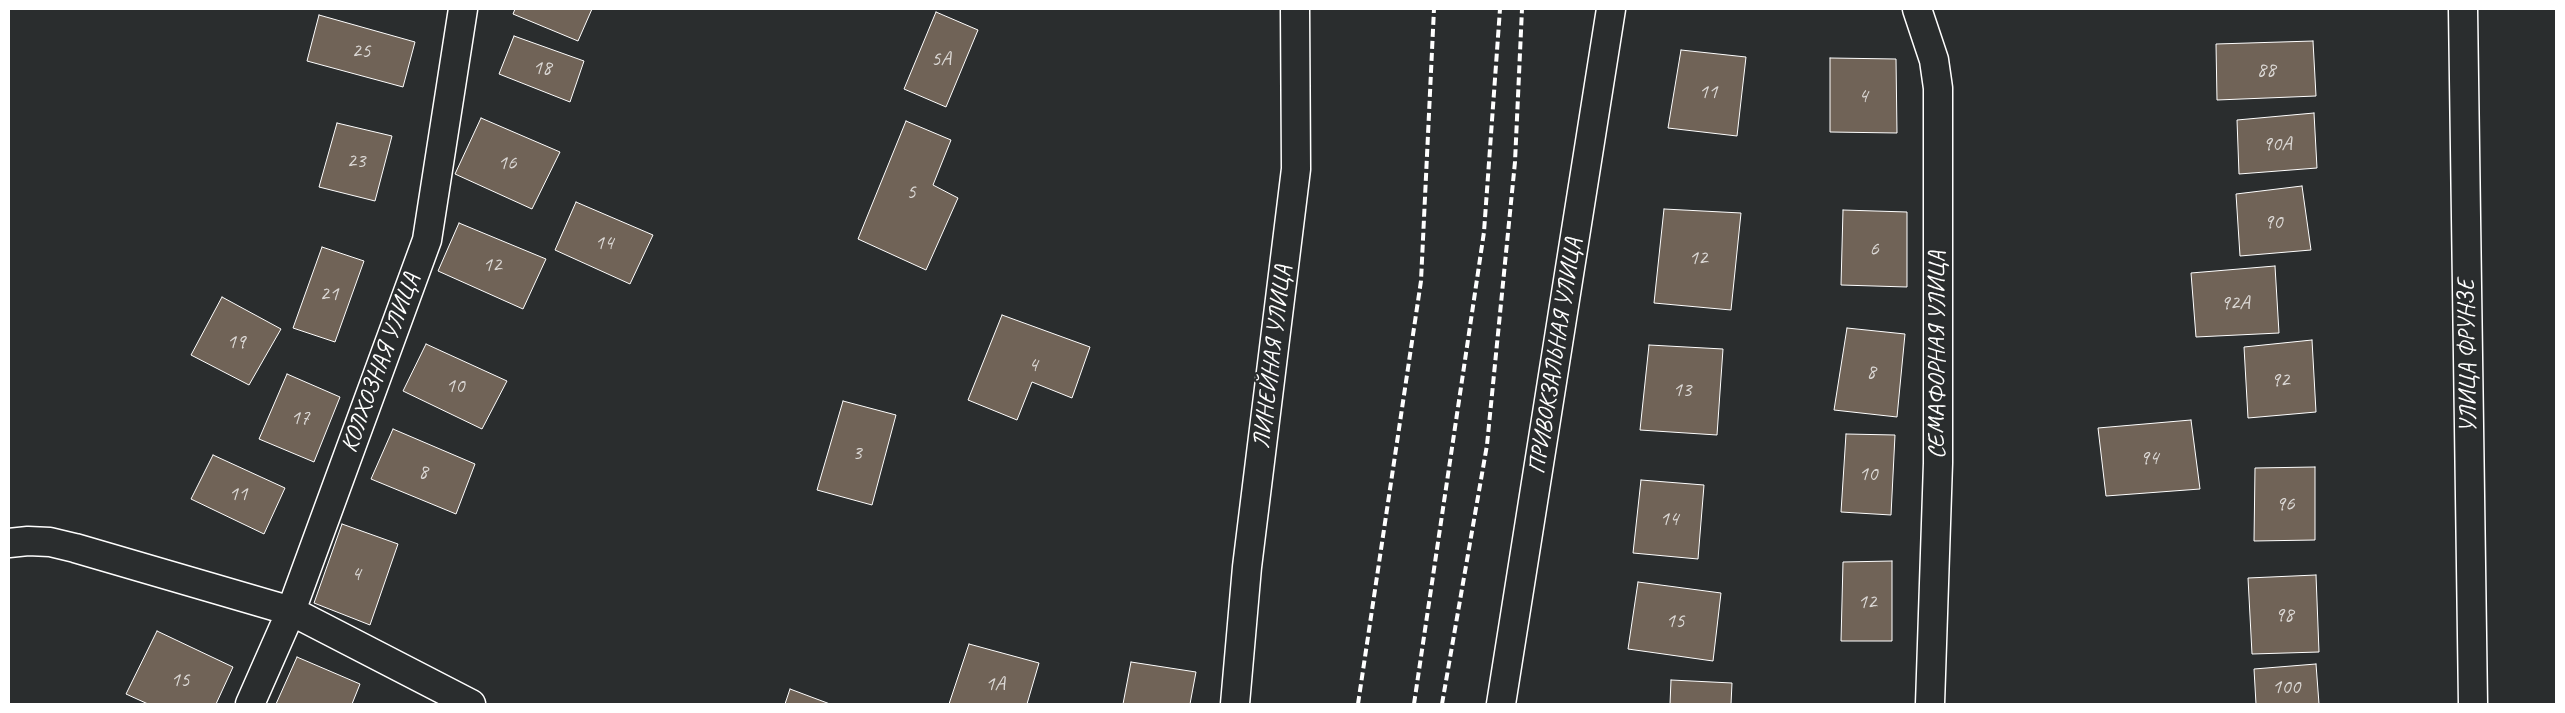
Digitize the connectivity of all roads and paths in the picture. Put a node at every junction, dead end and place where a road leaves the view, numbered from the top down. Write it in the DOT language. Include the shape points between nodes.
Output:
graph roads {
  1 [pos="463,9"];
  2 [pos="1295,9"];
  3 [pos="1611,9"];
  4 [pos="1917,9"];
  5 [pos="2463,9"];
  6 [pos="9,543"];
  7 [pos="290,611"];
  8 [pos="250,704"];
  9 [pos="471,704"];
  10 [pos="1235,704"];
  11 [pos="1501,704"];
  12 [pos="1930,704"];
  13 [pos="2473,704"];
  1 -- 7 [label="street, КОЛХОЗНАЯ УЛИЦА" via="427,240"];
  2 -- 10 [label="street, ЛИНЕЙНАЯ УЛИЦА" via="1296,169 1247,567"];
  3 -- 11 [label="street, ПРИВОКЗАЛЬНАЯ УЛИЦА"];
  4 -- 12 [label="street, СЕМАФОРНАЯ УЛИЦА" via="1934,60 1938,88 1938,463"];
  5 -- 13 [label="street, УЛИЦА ФРУНЗЕ"];
  6 -- 7 [label="street" via="50,542"];
  7 -- 8 [label="street, КОЛХОЗНАЯ УЛИЦА"];
  7 -- 9 [label="street"];
}
